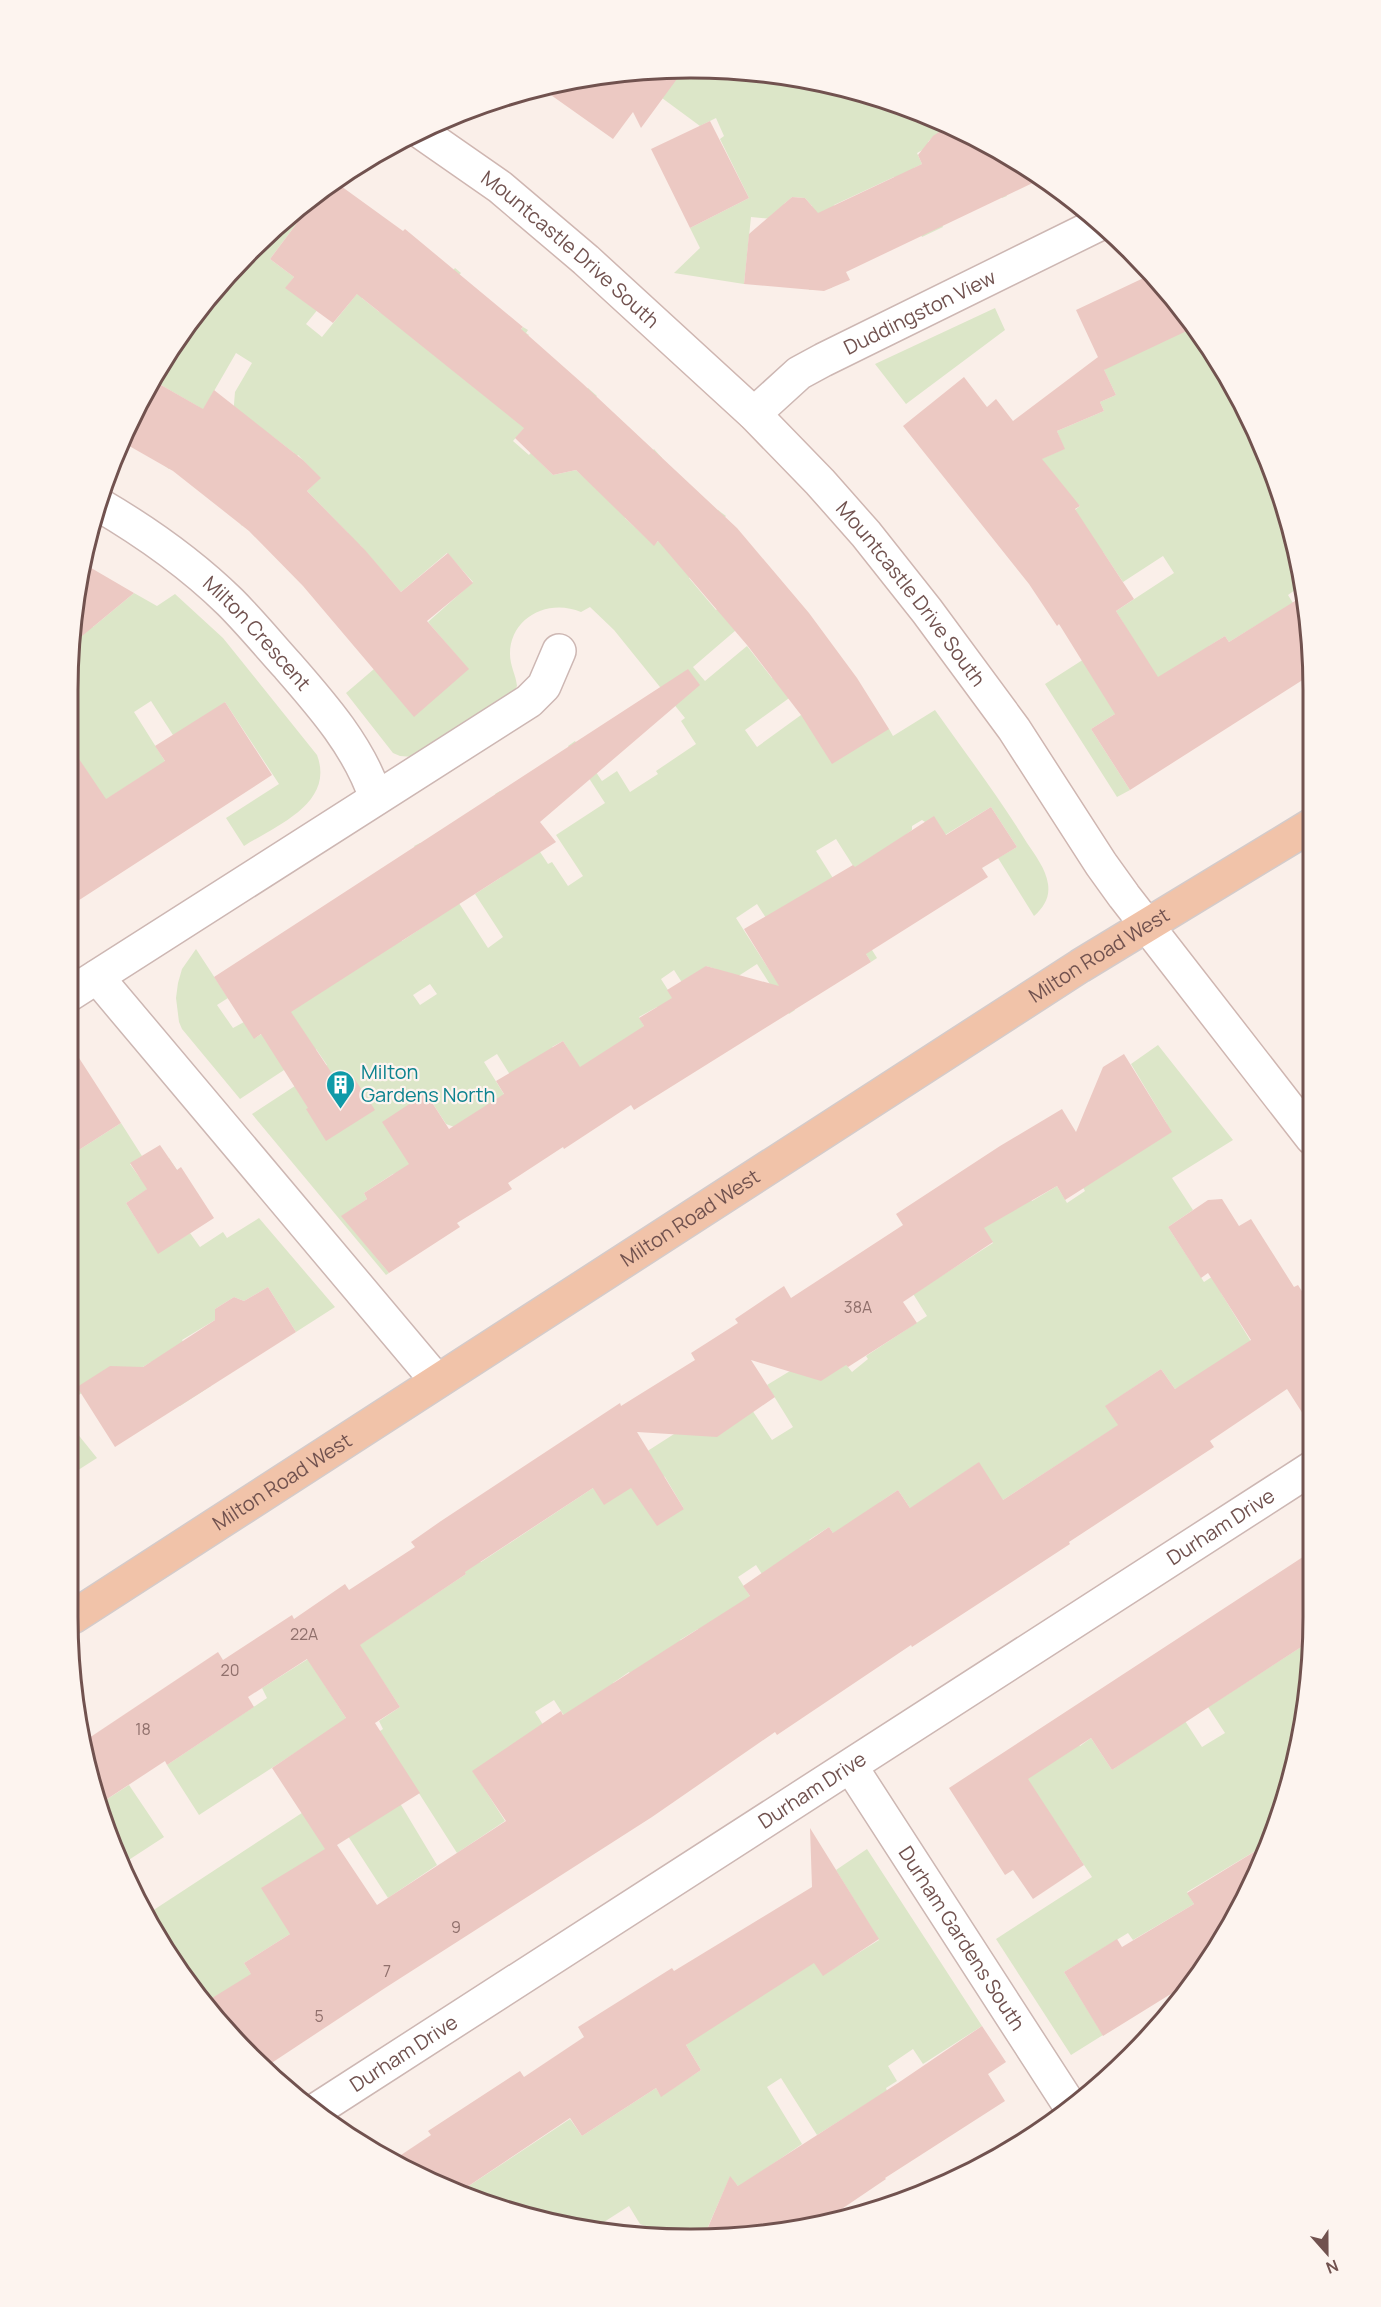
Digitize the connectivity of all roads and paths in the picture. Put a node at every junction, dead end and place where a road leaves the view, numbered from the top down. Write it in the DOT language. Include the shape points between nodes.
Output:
graph roads {
  1 [pos="429,137"];
  2 [pos="1091,228"];
  3 [pos="754,414"];
  4 [pos="106,509"];
  5 [pos="559,651"];
  6 [pos="376,798"];
  7 [pos="1303,831"];
  8 [pos="1147,926"];
  9 [pos="97,977"];
  10 [pos="78,989"];
  11 [pos="1303,1126"];
  12 [pos="437,1381"];
  13 [pos="1303,1474"];
  14 [pos="78,1614"];
  15 [pos="851,1767"];
  16 [pos="1066,2100"];
  17 [pos="323,2106"];
  1 -- 3 [label="street, Mountcastle Drive South" via="500,187 586,260"];
  2 -- 3 [label="street, Duddingston View" via="799,373"];
  3 -- 8 [label="street, Mountcastle Drive South" via="866,534 927,611 1014,729 1101,864"];
  4 -- 6 [label="street, Milton Crescent" via="179,557 230,602 331,717 360,760"];
  5 -- 6 [label="street" via="544,686 529,701"];
  6 -- 9 [label="street"];
  7 -- 8 [label="main road, Milton Road West"];
  8 -- 11 [label="street, Mountcastle Drive South"];
  8 -- 12 [label="main road, Milton Road West"];
  9 -- 10 [label="street"];
  9 -- 12 [label="street"];
  12 -- 14 [label="main road, Milton Road West"];
  13 -- 15 [label="street, Durham Drive"];
  15 -- 16 [label="street, Durham Gardens South"];
  15 -- 17 [label="street, Durham Drive"];
}
